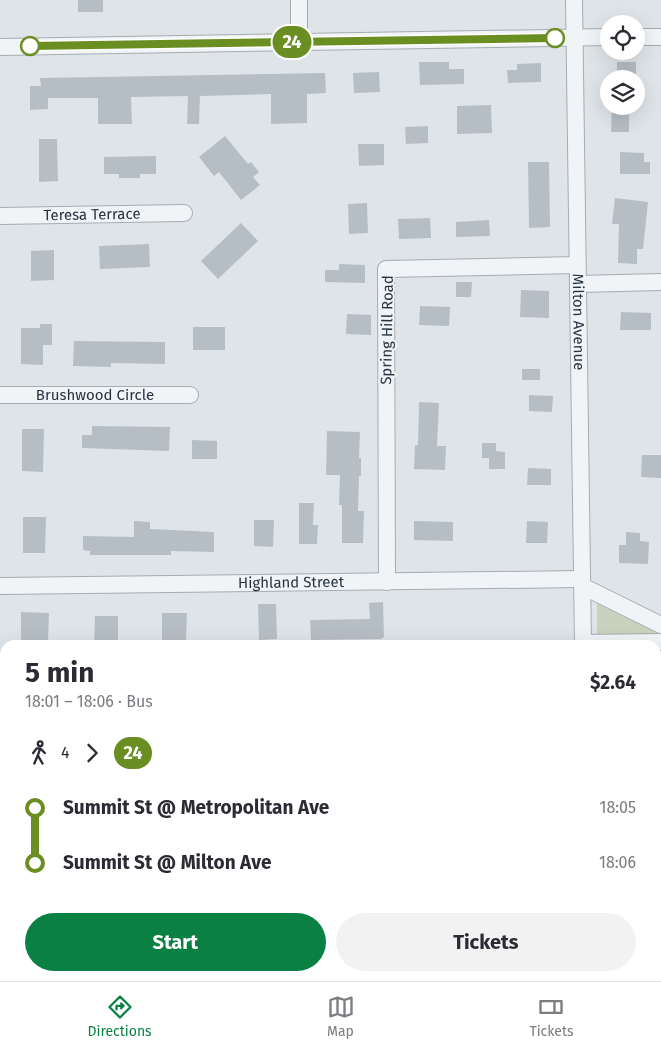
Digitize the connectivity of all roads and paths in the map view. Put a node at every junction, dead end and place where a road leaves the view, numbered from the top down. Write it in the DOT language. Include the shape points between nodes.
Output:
graph roads {
  1 [pos="299,0"];
  2 [pos="574,0"];
  3 [pos="645,37"];
  4 [pos="661,37"];
  5 [pos="574,38"];
  6 [pos="600,38"];
  7 [pos="299,42"];
  8 [pos="0,47"];
  9 [pos="184,213"];
  10 [pos="0,216"];
  11 [pos="577,265"];
  12 [pos="661,282"];
  13 [pos="578,284"];
  14 [pos="0,395"];
  15 [pos="190,395"];
  16 [pos="387,582"];
  17 [pos="582,583"];
  18 [pos="0,586"];
  19 [pos="661,625"];
  20 [pos="583,640"];
  1 -- 7 [label="street"];
  2 -- 5 [label="street, Milton Avenue"];
  3 -- 4 [label="street"];
  5 -- 6 [label="street"];
  5 -- 7 [label="street"];
  5 -- 11 [label="street, Milton Avenue"];
  7 -- 8 [label="street"];
  9 -- 10 [label="street, Teresa Terrace"];
  11 -- 13 [label="street, Milton Avenue"];
  11 -- 16 [label="street, Spring Hill Road" via="386,269"];
  12 -- 13 [label="street"];
  13 -- 17 [label="street, Milton Avenue"];
  14 -- 15 [label="street, Brushwood Circle"];
  16 -- 17 [label="street, Highland Street"];
  16 -- 18 [label="street, Highland Street"];
  17 -- 19 [label="street, Highland Street"];
  17 -- 20 [label="street, Milton Avenue"];
}
